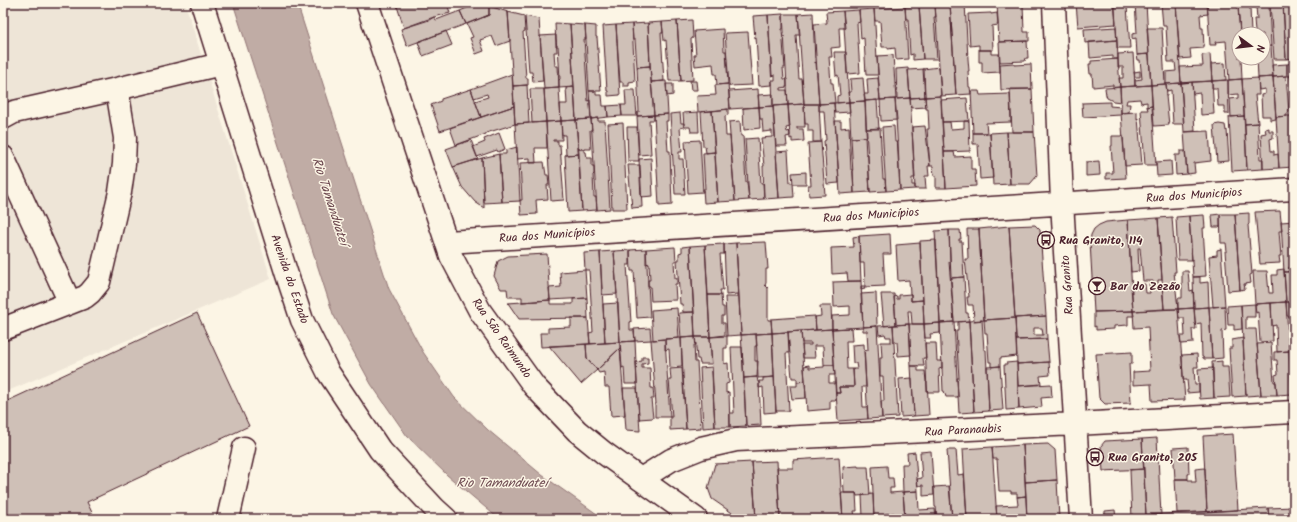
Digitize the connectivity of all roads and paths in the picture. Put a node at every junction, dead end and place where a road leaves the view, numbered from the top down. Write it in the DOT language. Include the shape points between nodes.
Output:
graph roads {
  1 [pos="202,3"];
  2 [pos="367,3"];
  3 [pos="1054,3"];
  4 [pos="221,64"];
  5 [pos="117,89"];
  6 [pos="3,118"];
  7 [pos="3,157"];
  8 [pos="1294,189"];
  9 [pos="1062,202"];
  10 [pos="447,242"];
  11 [pos="70,303"];
  12 [pos="3,328"];
  13 [pos="1294,412"];
  14 [pos="1076,424"];
  15 [pos="244,448"];
  16 [pos="641,479"];
  17 [pos="228,519"];
  18 [pos="446,519"];
  19 [pos="696,519"];
  20 [pos="1081,519"];
  1 -- 4 [label="main road, Avenida do Estado"];
  2 -- 10 [label="main road, Rua São Raimundo"];
  3 -- 9 [label="main road, Rua Granito"];
  4 -- 5 [label="main road"];
  4 -- 18 [label="main road, Avenida do Estado" via="302,320 328,372 380,450"];
  5 -- 6 [label="main road" via="14,112"];
  5 -- 11 [label="main road" via="125,138 118,199 99,282 85,297"];
  7 -- 11 [label="main road"];
  8 -- 9 [label="main road, Rua dos Municípios"];
  9 -- 10 [label="main road, Rua dos Municípios"];
  9 -- 14 [label="main road, Rua Granito"];
  10 -- 16 [label="main road, Rua São Raimundo" via="451,256 480,311 534,386 577,431"];
  11 -- 12 [label="main road"];
  13 -- 14 [label="main road, Rua Paranaubis"];
  14 -- 16 [label="main road, Rua Paranaubis" via="736,440 701,448 671,460"];
  14 -- 20 [label="main road, Rua Granito"];
  15 -- 17 [label="main road"];
  16 -- 19 [label="main road, Rua São Raimundo"];
}
